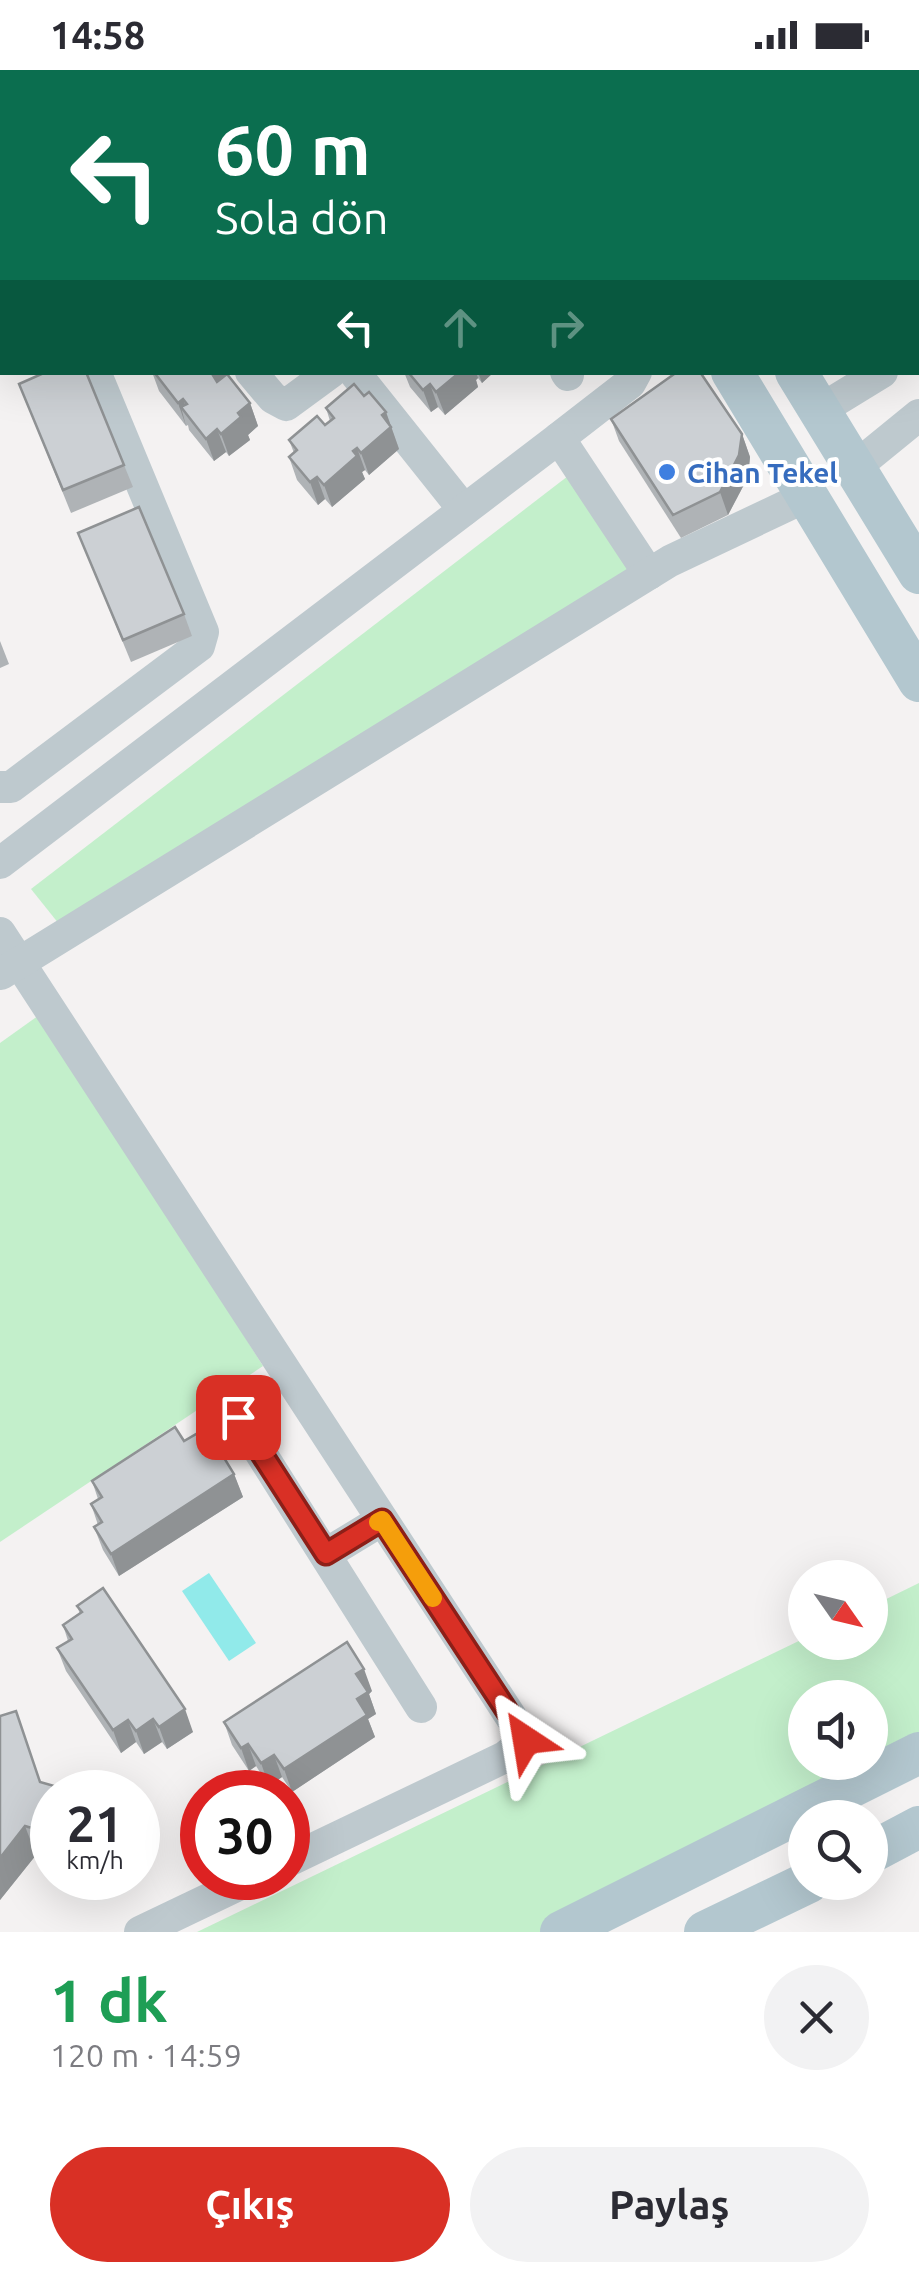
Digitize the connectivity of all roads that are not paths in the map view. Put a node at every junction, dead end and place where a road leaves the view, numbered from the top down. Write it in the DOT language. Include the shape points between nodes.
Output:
graph roads {
  1 [pos="96,375"];
  2 [pos="253,375"];
  3 [pos="327,375"];
  4 [pos="356,375"];
  5 [pos="634,375"];
  6 [pos="734,375"];
  7 [pos="798,375"];
  8 [pos="877,375"];
  9 [pos="820,410"];
  10 [pos="919,414"];
  11 [pos="558,438"];
  12 [pos="771,439"];
  13 [pos="854,468"];
  14 [pos="805,497"];
  15 [pos="464,510"];
  16 [pos="919,573"];
  17 [pos="649,574"];
  18 [pos="919,681"];
  19 [pos="0,788"];
  20 [pos="0,863"];
  21 [pos="0,933"];
  22 [pos="9,968"];
  23 [pos="238,1417"];
  24 [pos="382,1520"];
  25 [pos="326,1554"];
  26 [pos="421,1707"];
  27 [pos="919,1753"];
  28 [pos="919,1827"];
  29 [pos="888,1843"];
  30 [pos="310,1850"];
  31 [pos="788,1892"];
  32 [pos="207,1900"];
  33 [pos="140,1932"];
  34 [pos="561,1932"];
  35 [pos="705,1932"];
  1 -- 19 [label="street" via="203,632 199,646 11,787"];
  2 -- 3 [label="street" via="286,405"];
  4 -- 15 [label="street"];
  5 -- 11 [label="street"];
  6 -- 12 [label="main road"];
  7 -- 9 [label="main road"];
  8 -- 9 [label="street"];
  9 -- 12 [label="main road"];
  9 -- 13 [label="main road"];
  10 -- 13 [label="street"];
  11 -- 15 [label="street"];
  11 -- 17 [label="street"];
  12 -- 14 [label="main road"];
  13 -- 14 [label="main road"];
  13 -- 16 [label="main road"];
  14 -- 17 [label="street"];
  14 -- 18 [label="main road"];
  15 -- 20 [label="street"];
  17 -- 22 [label="street"];
  21 -- 22 [label="street"];
  22 -- 24 [label="street"];
  23 -- 25 [label="street"];
  24 -- 25 [label="street"];
  24 -- 30 [label="street" via="526,1740 504,1757"];
  25 -- 26 [label="street"];
  27 -- 34 [label="main road"];
  28 -- 29 [label="main road"];
  31 -- 35 [label="main road"];
  32 -- 33 [label="street"];
}
